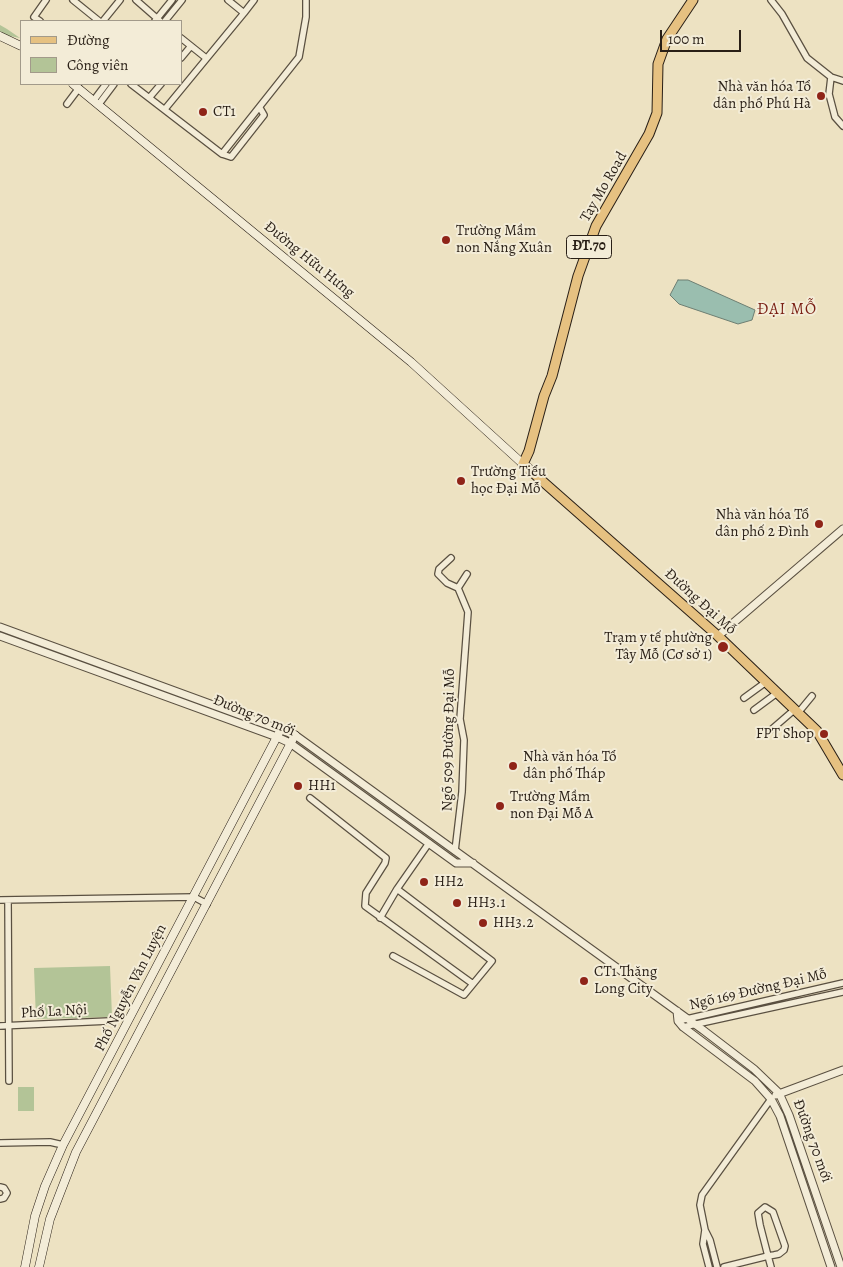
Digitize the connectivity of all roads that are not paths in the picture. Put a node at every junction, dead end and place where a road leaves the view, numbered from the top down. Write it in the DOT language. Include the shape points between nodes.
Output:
graph roads {
  1 [pos="46,0"];
  2 [pos="74,0"];
  3 [pos="120,0"];
  4 [pos="136,0"];
  5 [pos="172,0"];
  6 [pos="182,0"];
  7 [pos="228,0"];
  8 [pos="254,0"];
  9 [pos="306,0"];
  10 [pos="693,0"];
  11 [pos="771,0"];
  12 [pos="244,13"];
  13 [pos="37,19"];
  14 [pos="98,20"];
  15 [pos="104,20"];
  16 [pos="158,20"];
  17 [pos="166,20"];
  18 [pos="0,36"];
  19 [pos="182,39"];
  20 [pos="20,46"];
  21 [pos="191,46"];
  22 [pos="182,57"];
  23 [pos="206,58"];
  24 [pos="831,77"];
  25 [pos="843,81"];
  26 [pos="105,85"];
  27 [pos="113,85"];
  28 [pos="132,85"];
  29 [pos="160,85"];
  30 [pos="76,86"];
  31 [pos="149,98"];
  32 [pos="96,102"];
  33 [pos="66,104"];
  34 [pos="165,110"];
  35 [pos="843,126"];
  36 [pos="523,464"];
  37 [pos="843,529"];
  38 [pos="451,558"];
  39 [pos="467,574"];
  40 [pos="458,588"];
  41 [pos="0,627"];
  42 [pos="0,636"];
  43 [pos="718,636"];
  44 [pos="142,682"];
  45 [pos="766,682"];
  46 [pos="777,693"];
  47 [pos="812,696"];
  48 [pos="744,698"];
  49 [pos="754,710"];
  50 [pos="796,712"];
  51 [pos="281,729"];
  52 [pos="772,729"];
  53 [pos="295,735"];
  54 [pos="277,736"];
  55 [pos="290,743"];
  56 [pos="843,775"];
  57 [pos="310,798"];
  58 [pos="429,843"];
  59 [pos="456,851"];
  60 [pos="473,864"];
  61 [pos="397,889"];
  62 [pos="194,896"];
  63 [pos="0,900"];
  64 [pos="8,900"];
  65 [pos="207,904"];
  66 [pos="380,918"];
  67 [pos="393,956"];
  68 [pos="843,983"];
  69 [pos="473,984"];
  70 [pos="843,992"];
  71 [pos="677,1011"];
  72 [pos="133,1014"];
  73 [pos="687,1019"];
  74 [pos="109,1021"];
  75 [pos="146,1021"];
  76 [pos="680,1024"];
  77 [pos="695,1024"];
  78 [pos="0,1026"];
  79 [pos="8,1026"];
  80 [pos="119,1041"];
  81 [pos="132,1048"];
  82 [pos="843,1070"];
  83 [pos="9,1081"];
  84 [pos="779,1093"];
  85 [pos="770,1099"];
  86 [pos="0,1143"];
  87 [pos="63,1145"];
  88 [pos="0,1187"];
  89 [pos="0,1198"];
  90 [pos="705,1230"];
  91 [pos="768,1256"];
  92 [pos="25,1267"];
  93 [pos="40,1267"];
  94 [pos="709,1267"];
  95 [pos="717,1267"];
  96 [pos="724,1267"];
  97 [pos="771,1267"];
  98 [pos="831,1267"];
  99 [pos="840,1267"];
  1 -- 13 [label="street"];
  2 -- 14 [label="street"];
  3 -- 15 [label="street"];
  4 -- 16 [label="street"];
  5 -- 16 [label="street"];
  6 -- 17 [label="street"];
  7 -- 12 [label="street"];
  8 -- 12 [label="street"];
  9 -- 34 [label="street" via="299,57 260,108 264,115 231,157 222,154"];
  10 -- 36 [label="main road, Tay Mo Road / ĐT.70" via="667,39 658,64 657,113 639,154 596,226 578,276 552,376"];
  11 -- 24 [label="street" via="807,58"];
  12 -- 23 [label="street"];
  18 -- 20 [label="main road"];
  19 -- 21 [label="street"];
  21 -- 22 [label="street"];
  21 -- 23 [label="street"];
  23 -- 34 [label="street"];
  24 -- 25 [label="street"];
  24 -- 35 [label="street" via="829,94 835,116"];
  26 -- 32 [label="street"];
  27 -- 32 [label="street"];
  28 -- 31 [label="street"];
  29 -- 31 [label="street"];
  30 -- 32 [label="main road, Đường Hữu Hưng"];
  30 -- 33 [label="street"];
  31 -- 34 [label="street"];
  32 -- 36 [label="main road, Đường Hữu Hưng" via="411,362"];
  36 -- 43 [label="main road, Đường Đại Mỗ"];
  37 -- 43 [label="street"];
  38 -- 40 [label="street" via="438,574"];
  39 -- 40 [label="street"];
  40 -- 59 [label="street, Ngõ 509 Đường Đại Mỗ" via="468,612 460,719 464,740 462,792"];
  41 -- 44 [label="street"];
  42 -- 44 [label="street, Đường 70 mới"];
  43 -- 45 [label="main road, Đường Đại Mỗ"];
  44 -- 51 [label="street, Đường 70 mới"];
  44 -- 54 [label="street, Đường 70 mới"];
  45 -- 46 [label="main road, Đường Đại Mỗ"];
  45 -- 48 [label="street"];
  46 -- 49 [label="street"];
  46 -- 50 [label="main road, Đường Đại Mỗ"];
  47 -- 50 [label="street"];
  50 -- 52 [label="street"];
  50 -- 56 [label="main road, Đường Đại Mỗ" via="817,731"];
  51 -- 53 [label="street, Đường 70 mới"];
  51 -- 54 [label="main road, Phố Nguyễn Văn Luyện"];
  53 -- 55 [label="main road, Phố Nguyễn Văn Luyện"];
  53 -- 59 [label="street, Đường 70 mới"];
  54 -- 55 [label="street, Đường 70 mới"];
  54 -- 62 [label="main road, Phố Nguyễn Văn Luyện"];
  55 -- 58 [label="street, Đường 70 mới"];
  55 -- 65 [label="main road, Phố Nguyễn Văn Luyện"];
  57 -- 66 [label="street" via="386,858 366,893 365,906"];
  58 -- 60 [label="street, Đường 70 mới" via="456,863"];
  58 -- 61 [label="street"];
  59 -- 60 [label="street, Đường 70 mới"];
  60 -- 71 [label="street, Đường 70 mới"];
  61 -- 66 [label="street"];
  61 -- 69 [label="street" via="492,961"];
  62 -- 64 [label="street"];
  62 -- 65 [label="street"];
  62 -- 72 [label="main road, Phố Nguyễn Văn Luyện"];
  63 -- 64 [label="street"];
  64 -- 79 [label="street"];
  65 -- 75 [label="main road, Phố Nguyễn Văn Luyện"];
  66 -- 69 [label="street"];
  67 -- 69 [label="street" via="464,995"];
  68 -- 73 [label="street, Ngõ 169 Đường Đại Mỗ"];
  70 -- 77 [label="street, Ngõ 169 Đường Đại Mỗ"];
  71 -- 73 [label="street, Đường 70 mới"];
  71 -- 76 [label="street"];
  72 -- 75 [label="main road"];
  72 -- 80 [label="main road, Phố Nguyễn Văn Luyện"];
  73 -- 76 [label="street, Ngõ 169 Đường Đại Mỗ"];
  73 -- 77 [label="street, Đường 70 mới"];
  74 -- 79 [label="street, Phố La Nội"];
  75 -- 81 [label="main road, Phố Nguyễn Văn Luyện"];
  76 -- 77 [label="street, Ngõ 169 Đường Đại Mỗ"];
  76 -- 85 [label="street, Đường 70 mới" via="755,1082"];
  77 -- 84 [label="street, Đường 70 mới" via="754,1069"];
  78 -- 79 [label="street, Phố La Nội"];
  79 -- 83 [label="street"];
  80 -- 81 [label="main road"];
  80 -- 87 [label="main road, Phố Nguyễn Văn Luyện"];
  81 -- 93 [label="main road, Phố Nguyễn Văn Luyện" via="76,1152 58,1193"];
  82 -- 84 [label="street"];
  84 -- 85 [label="street"];
  84 -- 99 [label="street, Đường 70 mới"];
  85 -- 90 [label="street" via="702,1195 700,1204"];
  85 -- 98 [label="street, Đường 70 mới" via="780,1116"];
  86 -- 87 [label="street" via="50,1142"];
  87 -- 92 [label="main road, Phố Nguyễn Văn Luyện" via="35,1216"];
  88 -- 89 [label="street" via="7,1193"];
  90 -- 94 [label="street"];
  90 -- 95 [label="street"];
  91 -- 91 [label="street" via="779,1254 785,1246 773,1212 765,1207 758,1213 758,1219"];
  91 -- 96 [label="street"];
  91 -- 97 [label="street"];
}
